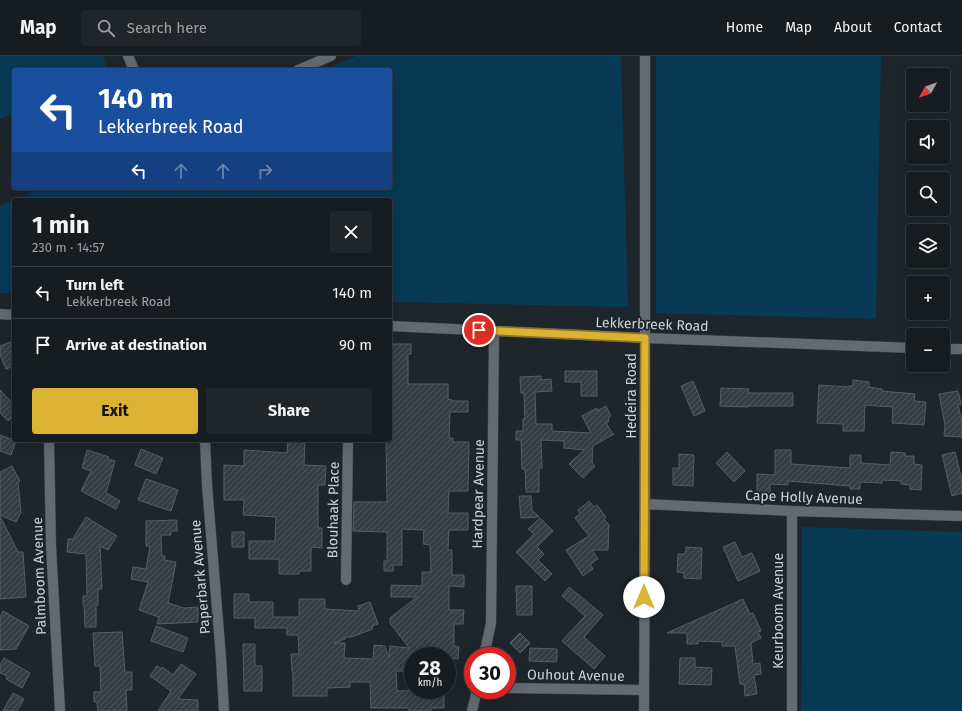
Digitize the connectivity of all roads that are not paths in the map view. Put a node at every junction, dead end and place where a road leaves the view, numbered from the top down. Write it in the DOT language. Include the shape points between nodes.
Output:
graph roads {
  1 [pos="128,56"];
  2 [pos="331,56"];
  3 [pos="645,56"];
  4 [pos="133,68"];
  5 [pos="303,68"];
  6 [pos="0,314"];
  7 [pos="12,315"];
  8 [pos="392,326"];
  9 [pos="494,331"];
  10 [pos="645,338"];
  11 [pos="906,348"];
  12 [pos="950,349"];
  13 [pos="962,349"];
  14 [pos="49,442"];
  15 [pos="205,442"];
  16 [pos="348,442"];
  17 [pos="645,504"];
  18 [pos="792,511"];
  19 [pos="962,516"];
  20 [pos="346,580"];
  21 [pos="486,647"];
  22 [pos="516,688"];
  23 [pos="644,690"];
  24 [pos="475,699"];
  25 [pos="60,711"];
  26 [pos="224,711"];
  27 [pos="472,711"];
  28 [pos="644,711"];
  29 [pos="792,711"];
  1 -- 4 [label="street"];
  2 -- 5 [label="street"];
  3 -- 10 [label="street, Hedeira Road"];
  6 -- 7 [label="street"];
  8 -- 9 [label="street, Lekkerbreek Road"];
  9 -- 10 [label="street, Lekkerbreek Road"];
  9 -- 21 [label="street, Hardpear Avenue" via="491,623"];
  10 -- 11 [label="street, Lekkerbreek Road"];
  10 -- 17 [label="street, Hedeira Road"];
  12 -- 13 [label="street"];
  14 -- 25 [label="street, Palmboom Avenue"];
  15 -- 26 [label="street, Paperbark Avenue"];
  16 -- 20 [label="street, Blouhaak Place"];
  17 -- 18 [label="street, Cape Holly Avenue"];
  17 -- 23 [label="street, Hedeira Road"];
  18 -- 19 [label="street, Cape Holly Avenue"];
  18 -- 29 [label="street, Keurboom Avenue"];
  22 -- 23 [label="street, Ouhout Avenue"];
  23 -- 28 [label="street, Hedeira Road"];
  24 -- 27 [label="street"];
}
